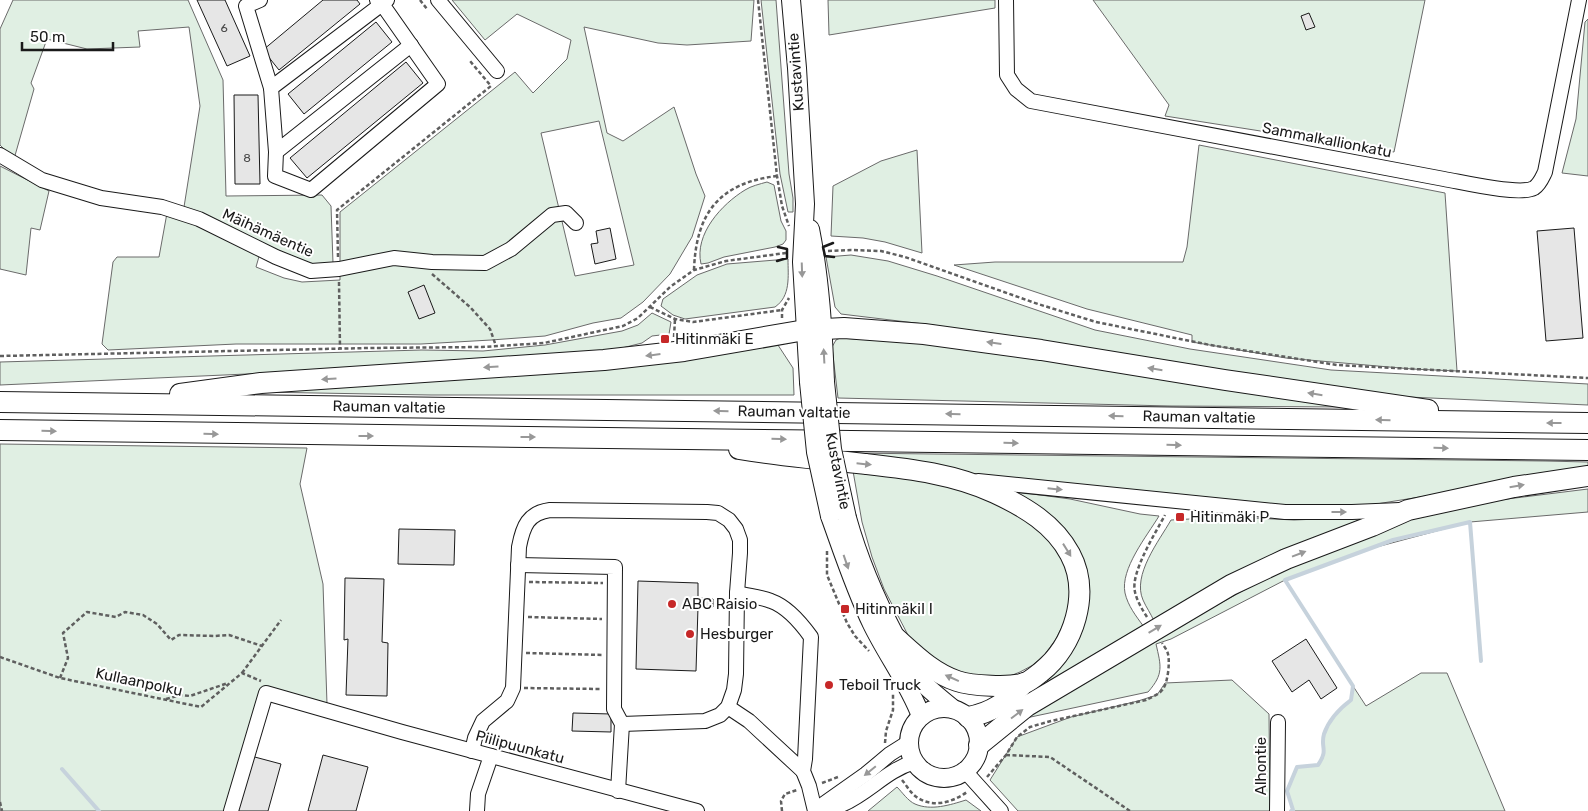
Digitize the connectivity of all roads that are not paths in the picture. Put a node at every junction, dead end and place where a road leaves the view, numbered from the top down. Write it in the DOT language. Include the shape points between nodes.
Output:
graph roads {
  1 [pos="260,0"];
  2 [pos="438,0"];
  3 [pos="791,0"];
  4 [pos="1006,0"];
  5 [pos="1579,0"];
  6 [pos="382,1"];
  7 [pos="411,45"];
  8 [pos="497,72"];
  9 [pos="271,88"];
  10 [pos="276,152"];
  11 [pos="0,155"];
  12 [pos="576,223"];
  13 [pos="814,329"];
  14 [pos="0,402"];
  15 [pos="113,403"];
  16 [pos="1520,422"];
  17 [pos="1588,423"];
  18 [pos="0,430"];
  19 [pos="678,438"];
  20 [pos="1588,450"];
  21 [pos="1588,476"];
  22 [pos="955,478"];
  23 [pos="1408,510"];
  24 [pos="839,517"];
  25 [pos="518,565"];
  26 [pos="737,594"];
  27 [pos="896,638"];
  28 [pos="1024,683"];
  29 [pos="728,707"];
  30 [pos="961,713"];
  31 [pos="921,716"];
  32 [pos="1278,722"];
  33 [pos="622,724"];
  34 [pos="909,742"];
  35 [pos="979,745"];
  36 [pos="472,751"];
  37 [pos="491,756"];
  38 [pos="914,762"];
  39 [pos="803,771"];
  40 [pos="965,771"];
  41 [pos="618,791"];
  42 [pos="231,811"];
  43 [pos="476,811"];
  44 [pos="697,811"];
  45 [pos="815,811"];
  46 [pos="1001,811"];
  47 [pos="1277,811"];
  1 -- 9 [label="street" via="246,6"];
  2 -- 8 [label="street"];
  3 -- 13 [label="main road, Kustavintie" via="804,204 802,262"];
  4 -- 5 [label="street, Sammalkallionkatu" via="1007,75 1016,89 1031,101 1444,179 1526,190 1541,182 1545,172"];
  6 -- 7 [label="street"];
  6 -- 9 [label="street"];
  7 -- 10 [label="street"];
  7 -- 10 [label="street" via="438,84 311,190 275,176"];
  9 -- 10 [label="street"];
  11 -- 12 [label="street, Mäihämäentie" via="42,180 101,198 162,207 199,219 310,270 339,269 394,258 485,263 511,249 552,215 566,213"];
  13 -- 15 [label="highway, one-way" via="629,358 261,383"];
  16 -- 13 [label="highway, one-way" via="924,334"];
  13 -- 24 [label="main road, Kustavintie, bridge" via="817,382 832,449"];
  14 -- 15 [label="highway, Rauman valtatie"];
  16 -- 15 [label="highway, Rauman valtatie, one-way"];
  17 -- 16 [label="highway, Rauman valtatie, one-way"];
  18 -- 19 [label="highway, Rauman valtatie, one-way"];
  19 -- 20 [label="highway, Rauman valtatie, one-way"];
  19 -- 22 [label="highway, one-way" via="771,454 906,469"];
  23 -- 21 [label="highway, one-way" via="1514,487"];
  22 -- 23 [label="street, one-way" via="1285,512"];
  22 -- 28 [label="highway, one-way" via="993,492 1048,524 1076,566 1080,594 1069,638 1049,666"];
  35 -- 23 [label="highway, one-way" via="1027,706 1231,585"];
  24 -- 27 [label="main road, Kustavintie"];
  24 -- 31 [label="main road, Kustavintie, one-way" via="862,601"];
  25 -- 26 [label="street" via="522,531 527,522 540,512 707,512 729,520 736,529 740,540"];
  25 -- 33 [label="street" via="615,567 614,709"];
  25 -- 36 [label="street" via="512,688 507,701 483,721"];
  26 -- 29 [label="street" via="736,674"];
  26 -- 39 [label="street" via="778,604 812,637"];
  28 -- 27 [label="highway, one-way" via="976,686 957,681 921,661"];
  27 -- 30 [label="main road, Kustavintie" via="922,681"];
  28 -- 30 [label="highway" via="1014,695 990,712"];
  29 -- 33 [label="street" via="720,715 705,721"];
  29 -- 39 [label="street" via="749,721"];
  30 -- 31 [label="main road" via="942,708"];
  30 -- 35 [label="main road" via="976,730"];
  31 -- 34 [label="main road" via="910,732"];
  32 -- 47 [label="street, Alhontie"];
  33 -- 41 [label="street"];
  34 -- 38 [label="main road"];
  34 -- 45 [label="street, one-way"];
  35 -- 40 [label="main road" via="975,759"];
  36 -- 37 [label="street, Piilipuunkatu"];
  36 -- 42 [label="street, Piilipuunkatu" via="266,693"];
  37 -- 41 [label="street, Piilipuunkatu"];
  37 -- 43 [label="street" via="478,794"];
  38 -- 40 [label="main road" via="932,776 944,778"];
  38 -- 45 [label="street" via="896,768 839,806"];
  39 -- 45 [label="street"];
  40 -- 46 [label="street"];
  41 -- 44 [label="street, Piilipuunkatu"];
}
